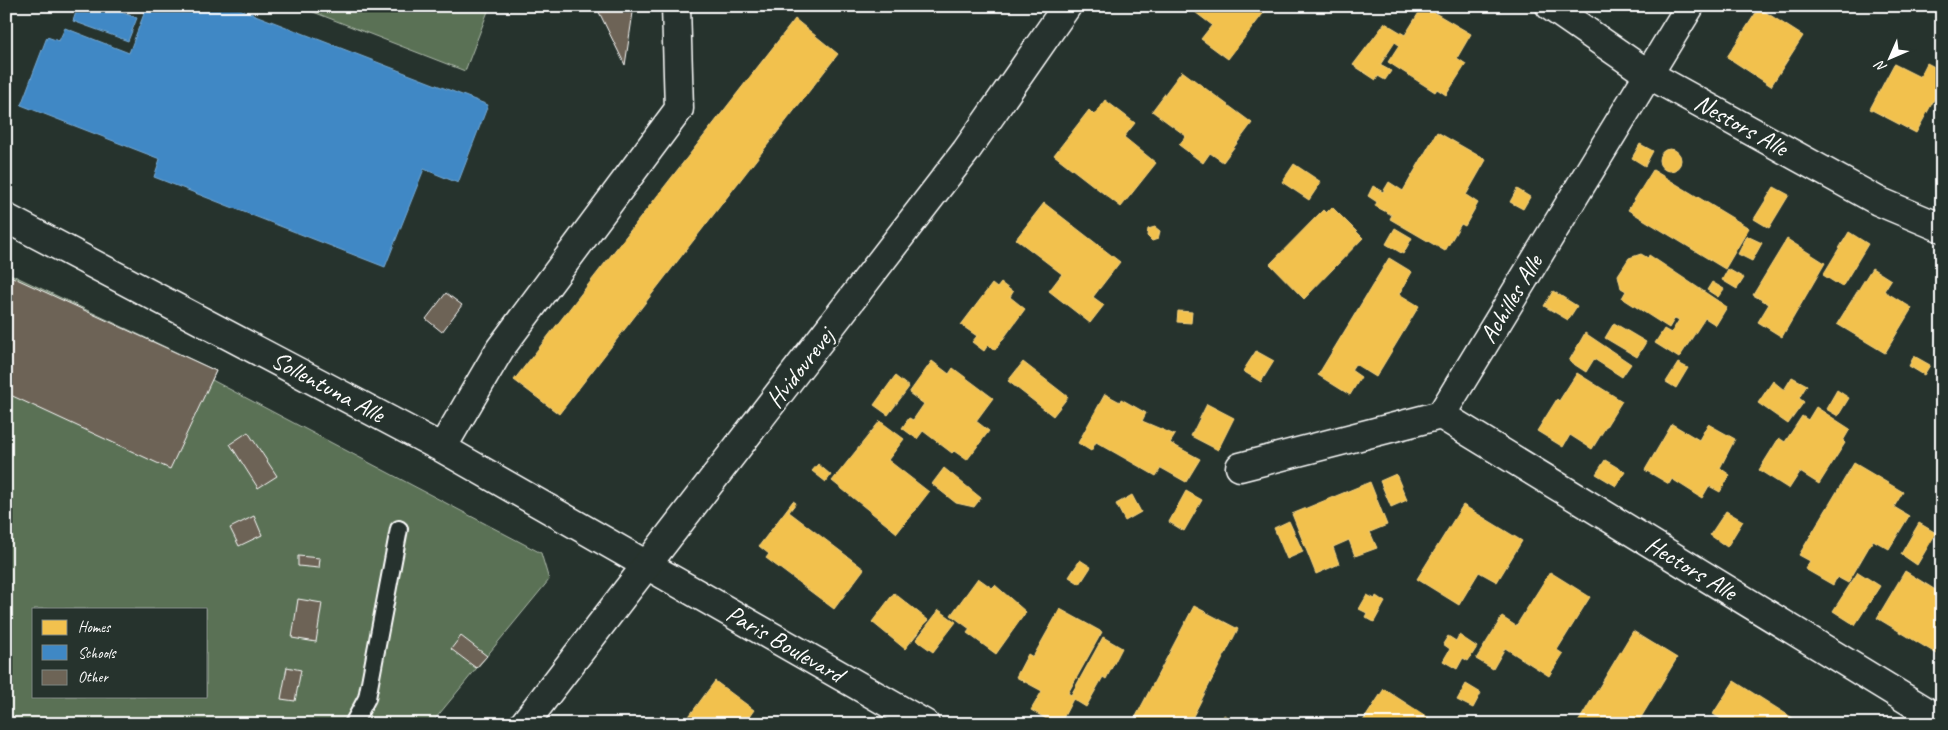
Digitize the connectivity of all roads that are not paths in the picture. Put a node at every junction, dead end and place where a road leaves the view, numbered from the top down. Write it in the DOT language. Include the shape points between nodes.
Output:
graph roads {
  1 [pos="676,6"];
  2 [pos="1067,6"];
  3 [pos="1550,6"];
  4 [pos="1690,6"];
  5 [pos="1648,74"];
  6 [pos="6,218"];
  7 [pos="1942,228"];
  8 [pos="1441,415"];
  9 [pos="442,448"];
  10 [pos="1240,467"];
  11 [pos="399,529"];
  12 [pos="646,565"];
  13 [pos="1942,721"];
  14 [pos="353,724"];
  15 [pos="524,724"];
  16 [pos="925,724"];
  1 -- 9 [label="street" via="679,109 500,349"];
  2 -- 12 [label="street, Hvidovrevej" via="966,152"];
  3 -- 5 [label="street, Nestors Alle"];
  4 -- 5 [label="street, Achilles Alle"];
  5 -- 7 [label="street, Nestors Alle" via="1878,202"];
  5 -- 8 [label="street, Achilles Alle"];
  6 -- 9 [label="street, Sollentuna Alle"];
  8 -- 10 [label="street"];
  8 -- 13 [label="street, Hectors Alle"];
  9 -- 12 [label="street, Sollentuna Alle"];
  11 -- 14 [label="lane" via="367,698"];
  12 -- 15 [label="street, Hvidovrevej"];
  12 -- 16 [label="street, Paris Boulevard"];
}
